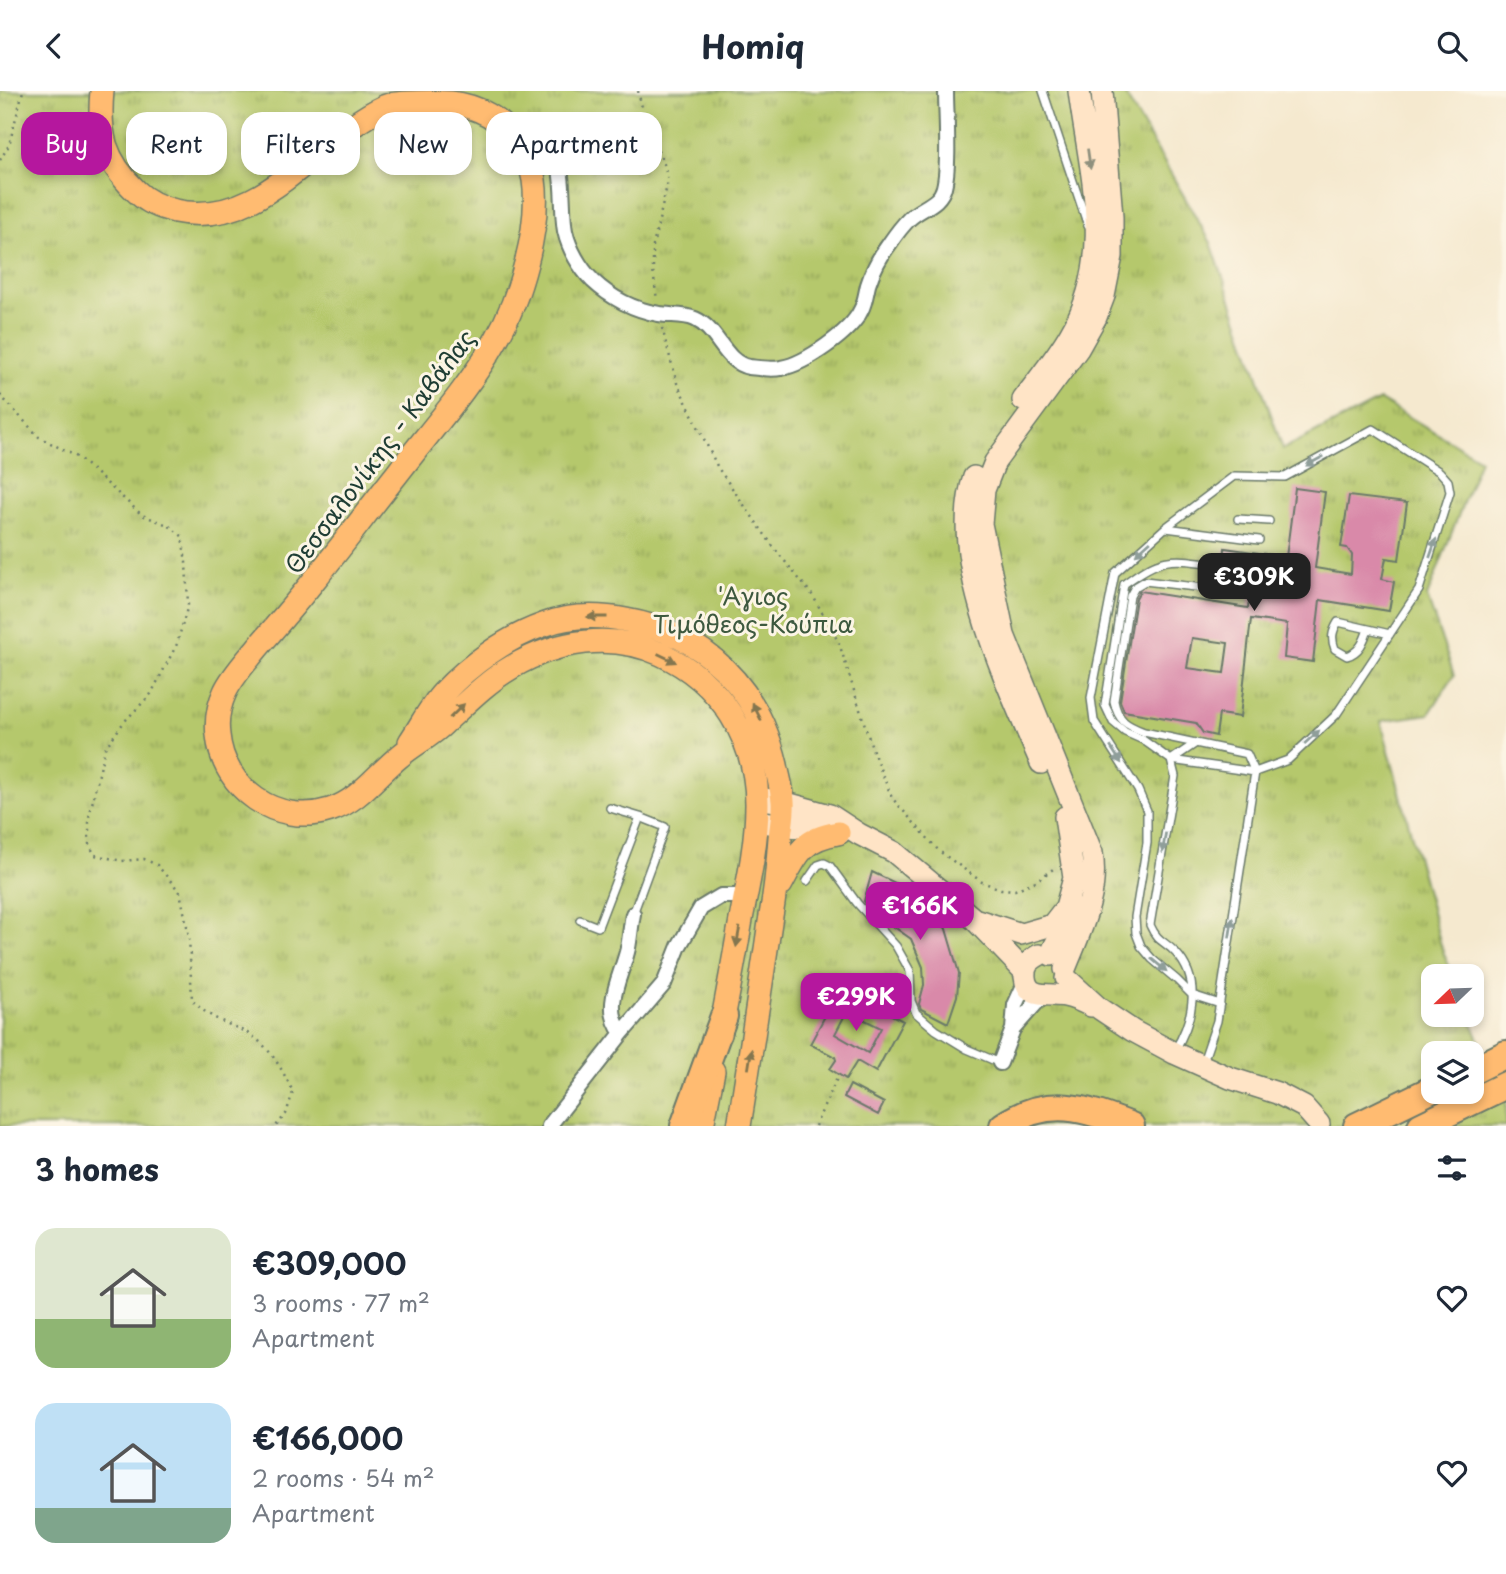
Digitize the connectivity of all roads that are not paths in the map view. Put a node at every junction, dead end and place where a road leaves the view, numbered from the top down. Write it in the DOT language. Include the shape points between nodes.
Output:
graph roads {
  1 [pos="102,91"];
  2 [pos="946,91"];
  3 [pos="1043,91"];
  4 [pos="1079,91"];
  5 [pos="1102,91"];
  6 [pos="560,175"];
  7 [pos="1097,252"];
  8 [pos="1238,519"];
  9 [pos="1249,520"];
  10 [pos="1269,521"];
  11 [pos="1166,528"];
  12 [pos="1245,538"];
  13 [pos="1259,540"];
  14 [pos="1368,629"];
  15 [pos="1390,634"];
  16 [pos="1143,736"];
  17 [pos="1196,743"];
  18 [pos="403,753"];
  19 [pos="1171,761"];
  20 [pos="1255,772"];
  21 [pos="610,808"];
  22 [pos="756,809"];
  23 [pos="782,812"];
  24 [pos="640,817"];
  25 [pos="1065,817"];
  26 [pos="848,834"];
  27 [pos="807,881"];
  28 [pos="746,896"];
  29 [pos="773,903"];
  30 [pos="633,914"];
  31 [pos="580,920"];
  32 [pos="984,922"];
  33 [pos="1054,974"];
  34 [pos="1025,977"];
  35 [pos="1192,995"];
  36 [pos="1220,1003"];
  37 [pos="724,1016"];
  38 [pos="1013,1029"];
  39 [pos="622,1033"];
  40 [pos="1174,1053"];
  41 [pos="1506,1054"];
  42 [pos="1000,1063"];
  43 [pos="1484,1065"];
  44 [pos="1201,1066"];
  45 [pos="1506,1085"];
  46 [pos="1421,1095"];
  47 [pos="1319,1124"];
  48 [pos="549,1126"];
  49 [pos="684,1126"];
  50 [pos="702,1126"];
  51 [pos="738,1126"];
  52 [pos="1003,1126"];
  53 [pos="1023,1126"];
  54 [pos="1069,1126"];
  55 [pos="1131,1126"];
  56 [pos="1357,1126"];
  57 [pos="1421,1126"];
  58 [pos="1433,1126"];
  1 -- 18 [label="main road, Θεσσαλονίκης - Καβάλας" via="102,138 114,167 141,197 182,212 218,213 259,197 366,117 395,102 453,104 485,113 507,127 528,160 534,179 533,226 516,297 495,343 319,575 231,680 219,709 218,740 228,769 250,796 284,812 312,814 339,806"];
  2 -- 6 [label="street" via="942,194 910,218 889,243 873,271 861,312 840,335 775,369 736,363 715,334 697,320 645,311 615,298 596,283 584,271 565,233"];
  3 -- 7 [label="lane"];
  4 -- 7 [label="street, one-way"];
  5 -- 33 [label="street" via="1112,228 1104,296 1078,349 995,461 984,490 981,524 1004,635 1092,853 1090,904"];
  7 -- 25 [label="street" via="1089,293 1071,334 982,456 971,485 966,520 992,645"];
  8 -- 9 [label="lane"];
  9 -- 10 [label="lane"];
  9 -- 12 [label="lane"];
  11 -- 12 [label="lane"];
  15 -- 11 [label="lane, one-way" via="1419,590 1450,492 1440,472 1373,429 1285,478 1234,476"];
  11 -- 35 [label="lane, one-way" via="1115,573 1091,698 1094,721 1147,811 1136,933 1152,959"];
  12 -- 13 [label="lane"];
  14 -- 14 [label="lane" via="1338,622 1333,630 1335,649 1347,656 1355,653"];
  14 -- 15 [label="lane"];
  20 -- 15 [label="lane, one-way" via="1288,760 1336,715"];
  16 -- 16 [label="lane" via="1116,715 1114,701 1130,596 1145,581 1212,590 1217,583 1214,564 1172,559 1146,568 1124,584 1105,705 1113,722 1125,732"];
  16 -- 17 [label="lane"];
  16 -- 19 [label="lane"];
  17 -- 19 [label="lane"];
  17 -- 20 [label="lane" via="1247,754"];
  18 -- 22 [label="main road, Θεσσαλονίκης - Καβάλας, one-way" via="514,666 578,642 623,641 684,666 715,692 742,736"];
  23 -- 18 [label="main road, Θεσσαλονίκης - Καβάλας, one-way" via="771,745 760,716 733,677 674,634 609,617 544,625 491,652 442,694"];
  19 -- 20 [label="lane"];
  19 -- 35 [label="lane, one-way" via="1175,776 1150,925 1157,939 1188,969"];
  36 -- 20 [label="lane, one-way"];
  21 -- 24 [label="lane"];
  22 -- 23 [label="street"];
  22 -- 28 [label="main road, Θεσσαλονίκης - Καβάλας"];
  23 -- 26 [label="street"];
  23 -- 29 [label="main road, Θεσσαλονίκης - Καβάλας"];
  24 -- 30 [label="lane" via="665,827"];
  24 -- 31 [label="lane" via="598,927"];
  25 -- 32 [label="street" via="1074,878 1060,916 1052,925 1027,934"];
  25 -- 33 [label="street" via="1082,855 1083,882 1070,924 1054,944"];
  26 -- 29 [label="main road" via="813,839 805,845"];
  26 -- 32 [label="street" via="894,852"];
  27 -- 42 [label="lane" via="818,865 830,866 896,946 910,971 916,1013 967,1049"];
  28 -- 37 [label="main road, Θεσσαλονίκης - Καβάλας, one-way"];
  28 -- 39 [label="street" via="721,896 701,908 664,984"];
  51 -- 29 [label="main road, Θεσσαλονίκης - Καβάλας, one-way"];
  30 -- 39 [label="street" via="612,998 614,1023"];
  32 -- 33 [label="street"];
  32 -- 34 [label="street"];
  33 -- 34 [label="street" via="1029,961"];
  33 -- 34 [label="street" via="1043,996 1032,992"];
  33 -- 38 [label="street"];
  33 -- 40 [label="street" via="1073,998"];
  34 -- 38 [label="street"];
  35 -- 36 [label="lane"];
  35 -- 40 [label="lane" via="1187,1029"];
  36 -- 44 [label="lane"];
  37 -- 49 [label="highway"];
  37 -- 50 [label="main road, Θεσσαλονίκης - Καβάλας"];
  38 -- 42 [label="street"];
  39 -- 48 [label="street"];
  40 -- 44 [label="street"];
  41 -- 43 [label="highway"];
  44 -- 47 [label="street" via="1277,1093 1304,1107"];
  45 -- 57 [label="highway"];
  45 -- 58 [label="highway"];
  46 -- 56 [label="highway"];
  52 -- 55 [label="highway" via="1033,1111 1059,1106"];
  53 -- 54 [label="highway" via="1041,1121"];
}
